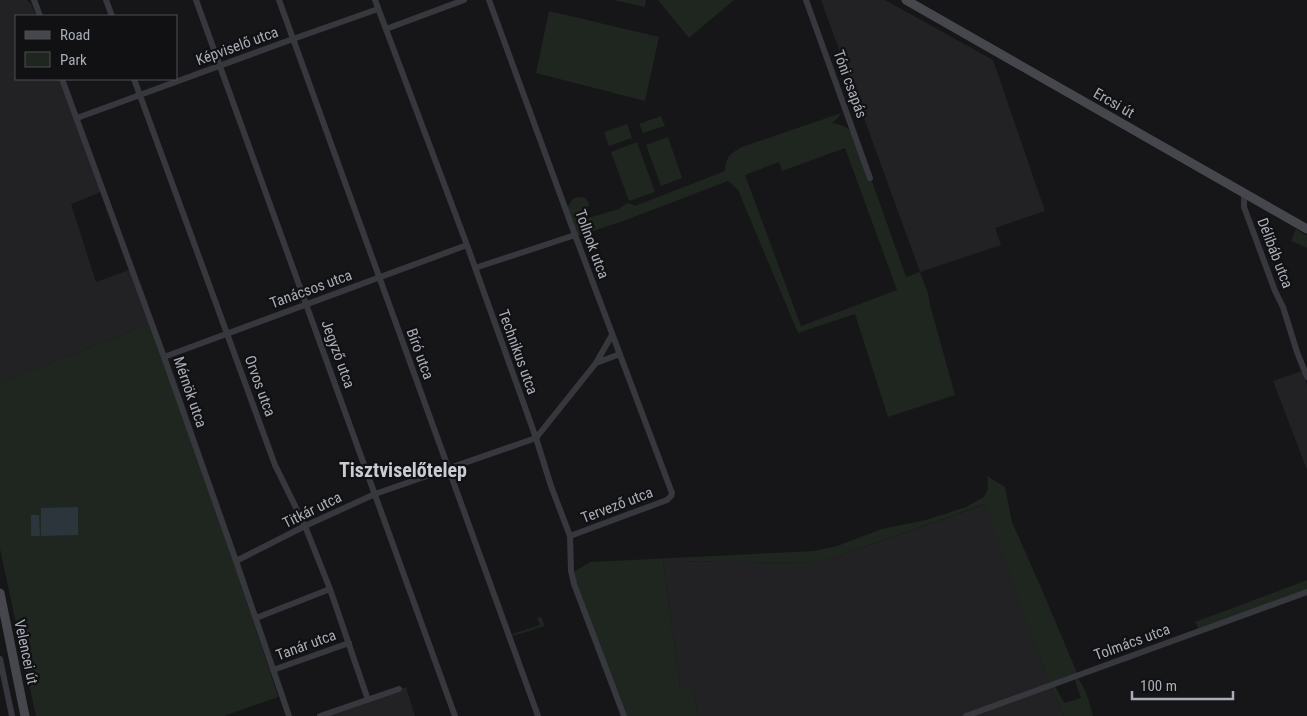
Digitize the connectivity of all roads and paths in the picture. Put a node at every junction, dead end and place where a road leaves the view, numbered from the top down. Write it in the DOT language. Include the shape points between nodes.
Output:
graph roads {
  1 [pos="34,0"];
  2 [pos="106,0"];
  3 [pos="196,0"];
  4 [pos="279,0"];
  5 [pos="375,0"];
  6 [pos="464,0"];
  7 [pos="489,0"];
  8 [pos="806,0"];
  9 [pos="906,0"];
  10 [pos="378,9"];
  11 [pos="40,15"];
  12 [pos="112,15"];
  13 [pos="386,29"];
  14 [pos="293,39"];
  15 [pos="220,66"];
  16 [pos="62,80"];
  17 [pos="134,80"];
  18 [pos="140,95"];
  19 [pos="77,118"];
  20 [pos="870,178"];
  21 [pos="1246,194"];
  22 [pos="1307,229"];
  23 [pos="575,235"];
  24 [pos="467,245"];
  25 [pos="475,268"];
  26 [pos="379,277"];
  27 [pos="306,304"];
  28 [pos="227,334"];
  29 [pos="612,336"];
  30 [pos="620,354"];
  31 [pos="164,357"];
  32 [pos="596,363"];
  33 [pos="1307,377"];
  34 [pos="536,438"];
  35 [pos="448,469"];
  36 [pos="375,494"];
  37 [pos="671,496"];
  38 [pos="305,526"];
  39 [pos="570,536"];
  40 [pos="236,561"];
  41 [pos="330,589"];
  42 [pos="1307,592"];
  43 [pos="0,593"];
  44 [pos="256,618"];
  45 [pos="348,642"];
  46 [pos="0,659"];
  47 [pos="273,670"];
  48 [pos="399,689"];
  49 [pos="368,700"];
  50 [pos="12,716"];
  51 [pos="25,716"];
  52 [pos="289,716"];
  53 [pos="320,716"];
  54 [pos="455,716"];
  55 [pos="538,716"];
  56 [pos="624,716"];
  57 [pos="966,716"];
  1 -- 11 [label="street"];
  2 -- 12 [label="street"];
  3 -- 15 [label="street, Jegyző utca"];
  4 -- 14 [label="street, Bíró utca"];
  5 -- 10 [label="street, Technikus utca"];
  6 -- 13 [label="street"];
  7 -- 23 [label="street, Tollnok utca"];
  8 -- 20 [label="street, Tóni csapás"];
  9 -- 21 [label="main road, Ercsi út"];
  10 -- 13 [label="street, Technikus utca"];
  10 -- 14 [label="street, Képviselő utca"];
  13 -- 24 [label="street, Technikus utca"];
  14 -- 15 [label="street, Képviselő utca"];
  14 -- 26 [label="street, Bíró utca"];
  15 -- 18 [label="street, Képviselő utca"];
  15 -- 27 [label="street, Jegyző utca"];
  16 -- 19 [label="street, Mérnök utca"];
  17 -- 18 [label="street, Orvos utca"];
  18 -- 19 [label="street, Képviselő utca"];
  18 -- 28 [label="street, Orvos utca"];
  19 -- 31 [label="street, Mérnök utca"];
  21 -- 22 [label="main road, Ercsi út"];
  21 -- 33 [label="street, Délibáb utca" via="1244,207"];
  23 -- 25 [label="street"];
  23 -- 29 [label="street, Tollnok utca"];
  24 -- 25 [label="street, Technikus utca"];
  24 -- 26 [label="street, Tanácsos utca"];
  25 -- 34 [label="street, Technikus utca"];
  26 -- 27 [label="street, Tanácsos utca"];
  26 -- 35 [label="street, Bíró utca"];
  27 -- 28 [label="street, Tanácsos utca"];
  27 -- 36 [label="street, Jegyző utca"];
  28 -- 31 [label="street, Tanácsos utca"];
  28 -- 38 [label="street, Orvos utca" via="275,465"];
  29 -- 30 [label="street, Tollnok utca"];
  29 -- 32 [label="street"];
  30 -- 32 [label="street"];
  30 -- 37 [label="street, Tollnok utca"];
  31 -- 40 [label="street, Mérnök utca"];
  32 -- 34 [label="street"];
  34 -- 35 [label="street, Titkár utca"];
  34 -- 39 [label="street, Technikus utca"];
  35 -- 36 [label="street, Titkár utca"];
  35 -- 55 [label="street, Bíró utca"];
  36 -- 38 [label="street, Titkár utca"];
  36 -- 54 [label="street, Jegyző utca"];
  37 -- 39 [label="street, Tervező utca"];
  38 -- 40 [label="street, Titkár utca"];
  38 -- 41 [label="street, Orvos utca"];
  39 -- 56 [label="street, Technikus utca" via="574,584"];
  40 -- 44 [label="street, Mérnök utca"];
  41 -- 44 [label="street"];
  41 -- 45 [label="street, Orvos utca"];
  42 -- 57 [label="street, Tolmács utca"];
  43 -- 51 [label="main road, Velencei út"];
  44 -- 47 [label="street, Mérnök utca"];
  45 -- 47 [label="street, Tanár utca"];
  45 -- 49 [label="street, Orvos utca"];
  46 -- 50 [label="street, Velencei út"];
  47 -- 52 [label="street, Mérnök utca"];
  48 -- 49 [label="street"];
  49 -- 53 [label="street"];
}
